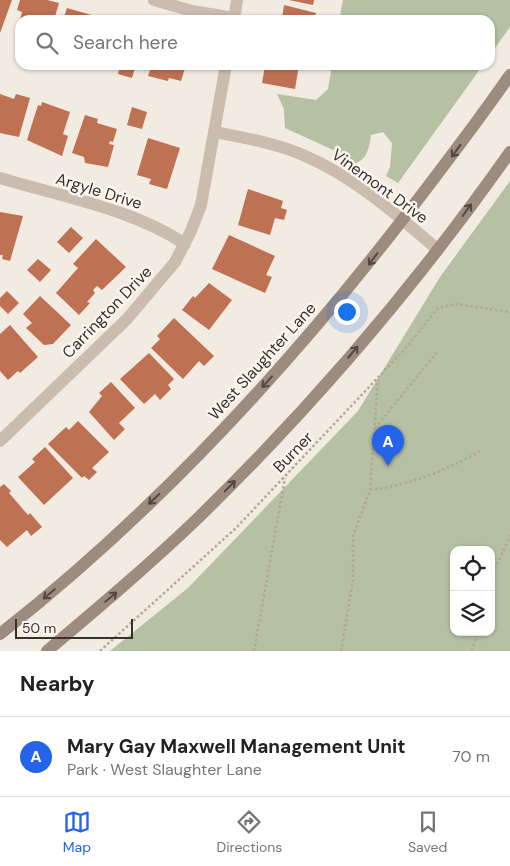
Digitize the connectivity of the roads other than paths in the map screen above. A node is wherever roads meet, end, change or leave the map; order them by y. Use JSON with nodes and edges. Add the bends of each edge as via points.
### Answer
{"nodes":[{"id":1,"x":154,"y":0,"type":"edge"},
{"id":2,"x":237,"y":0,"type":"edge"},
{"id":3,"x":213,"y":15,"type":"edge"},
{"id":4,"x":235,"y":15,"type":"edge"},
{"id":5,"x":225,"y":70,"type":"edge"},
{"id":6,"x":510,"y":74,"type":"edge"},
{"id":7,"x":215,"y":132,"type":"junction"},
{"id":8,"x":510,"y":152,"type":"edge"},
{"id":9,"x":0,"y":178,"type":"edge"},
{"id":10,"x":403,"y":220,"type":"junction"},
{"id":11,"x":185,"y":244,"type":"junction"},
{"id":12,"x":437,"y":249,"type":"junction"},
{"id":13,"x":0,"y":441,"type":"edge"},
{"id":14,"x":0,"y":634,"type":"edge"},
{"id":15,"x":47,"y":651,"type":"edge"}],
"edges":[{"from":1,"to":3,"type":"street"},
{"from":2,"to":4,"type":"street"},
{"from":5,"to":7,"type":"street","name":"Carrington Drive"},
{"from":6,"to":10,"type":"main road","name":"West Slaughter Lane","one_way":true},
{"from":7,"to":10,"type":"street","name":"Vinemont Drive","via":[[270,144],[319,162]]},
{"from":7,"to":11,"type":"street","name":"Carrington Drive","via":[[201,205]]},
{"from":12,"to":8,"type":"main road","one_way":true},
{"from":9,"to":11,"type":"street","name":"Argyle Drive","via":[[136,219]]},
{"from":10,"to":12,"type":"street","name":"Vinemont Drive"},
{"from":10,"to":14,"type":"main road","name":"West Slaughter Lane","one_way":true,"via":[[254,396],[153,500]]},
{"from":11,"to":13,"type":"street","name":"Carrington Drive","via":[[165,276],[128,319]]},
{"from":15,"to":12,"type":"main road","one_way":true,"via":[[125,586],[283,432]]}]}
